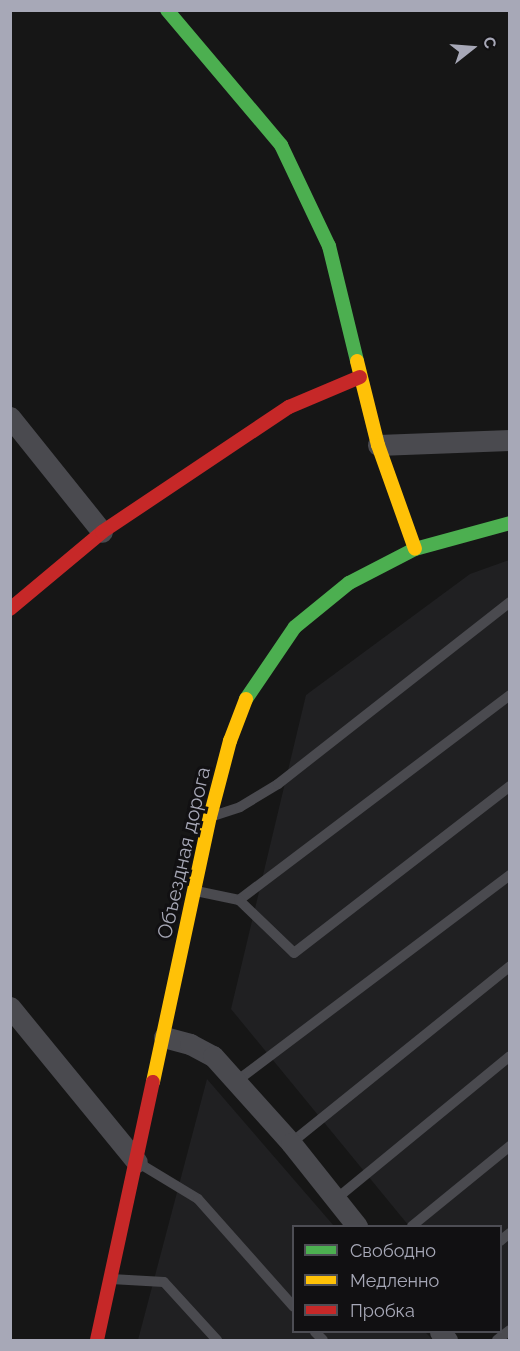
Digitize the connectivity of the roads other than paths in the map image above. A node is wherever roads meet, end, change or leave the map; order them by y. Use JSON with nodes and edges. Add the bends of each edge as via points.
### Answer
{"nodes":[{"id":1,"x":167,"y":10,"type":"edge"},
{"id":2,"x":360,"y":377,"type":"junction"},
{"id":3,"x":10,"y":417,"type":"edge"},
{"id":4,"x":510,"y":440,"type":"edge"},
{"id":5,"x":378,"y":445,"type":"junction"},
{"id":6,"x":510,"y":523,"type":"edge"},
{"id":7,"x":102,"y":532,"type":"junction"},
{"id":8,"x":415,"y":549,"type":"junction"},
{"id":9,"x":510,"y":602,"type":"edge"},
{"id":10,"x":10,"y":609,"type":"edge"},
{"id":11,"x":510,"y":695,"type":"edge"},
{"id":12,"x":510,"y":786,"type":"edge"},
{"id":13,"x":210,"y":817,"type":"junction"},
{"id":14,"x":510,"y":875,"type":"edge"},
{"id":15,"x":194,"y":891,"type":"junction"},
{"id":16,"x":239,"y":900,"type":"junction"},
{"id":17,"x":510,"y":966,"type":"edge"},
{"id":18,"x":10,"y":1007,"type":"edge"},
{"id":19,"x":164,"y":1037,"type":"junction"},
{"id":20,"x":510,"y":1056,"type":"edge"},
{"id":21,"x":238,"y":1080,"type":"junction"},
{"id":22,"x":291,"y":1143,"type":"junction"},
{"id":23,"x":510,"y":1146,"type":"edge"},
{"id":24,"x":136,"y":1162,"type":"junction"},
{"id":25,"x":336,"y":1199,"type":"junction"},
{"id":26,"x":356,"y":1225,"type":"edge"},
{"id":27,"x":414,"y":1225,"type":"edge"},
{"id":28,"x":111,"y":1279,"type":"junction"},
{"id":29,"x":292,"y":1305,"type":"edge"},
{"id":30,"x":510,"y":1330,"type":"edge"},
{"id":31,"x":97,"y":1341,"type":"edge"},
{"id":32,"x":217,"y":1341,"type":"edge"},
{"id":33,"x":497,"y":1341,"type":"edge"}],
"edges":[{"from":1,"to":2,"type":"street","via":[[281,145],[329,246]]},
{"from":2,"to":5,"type":"street"},
{"from":2,"to":7,"type":"street","via":[[289,407]]},
{"from":3,"to":7,"type":"street"},
{"from":4,"to":5,"type":"street"},
{"from":5,"to":8,"type":"street"},
{"from":6,"to":8,"type":"street","name":"Объездная дорога"},
{"from":7,"to":10,"type":"street"},
{"from":8,"to":13,"type":"street","name":"Объездная дорога","via":[[349,582],[319,604],[282,644],[248,695],[230,741]]},
{"from":9,"to":13,"type":"lane","via":[[278,784],[240,807]]},
{"from":11,"to":16,"type":"lane"},
{"from":12,"to":16,"type":"lane","via":[[294,953]]},
{"from":13,"to":15,"type":"street","name":"Объездная дорога"},
{"from":14,"to":21,"type":"lane"},
{"from":15,"to":16,"type":"lane"},
{"from":15,"to":19,"type":"street","name":"Объездная дорога"},
{"from":17,"to":22,"type":"lane"},
{"from":18,"to":24,"type":"street"},
{"from":19,"to":21,"type":"street","via":[[213,1056]]},
{"from":19,"to":24,"type":"street","name":"Объездная дорога"},
{"from":20,"to":25,"type":"lane"},
{"from":21,"to":22,"type":"street"},
{"from":22,"to":25,"type":"street"},
{"from":23,"to":27,"type":"lane"},
{"from":24,"to":28,"type":"street","name":"Объездная дорога"},
{"from":24,"to":29,"type":"lane","via":[[171,1179],[198,1199]]},
{"from":25,"to":26,"type":"street"},
{"from":28,"to":31,"type":"street","name":"Объездная дорога"},
{"from":28,"to":32,"type":"lane","via":[[164,1282]]},
{"from":30,"to":33,"type":"lane"}]}
